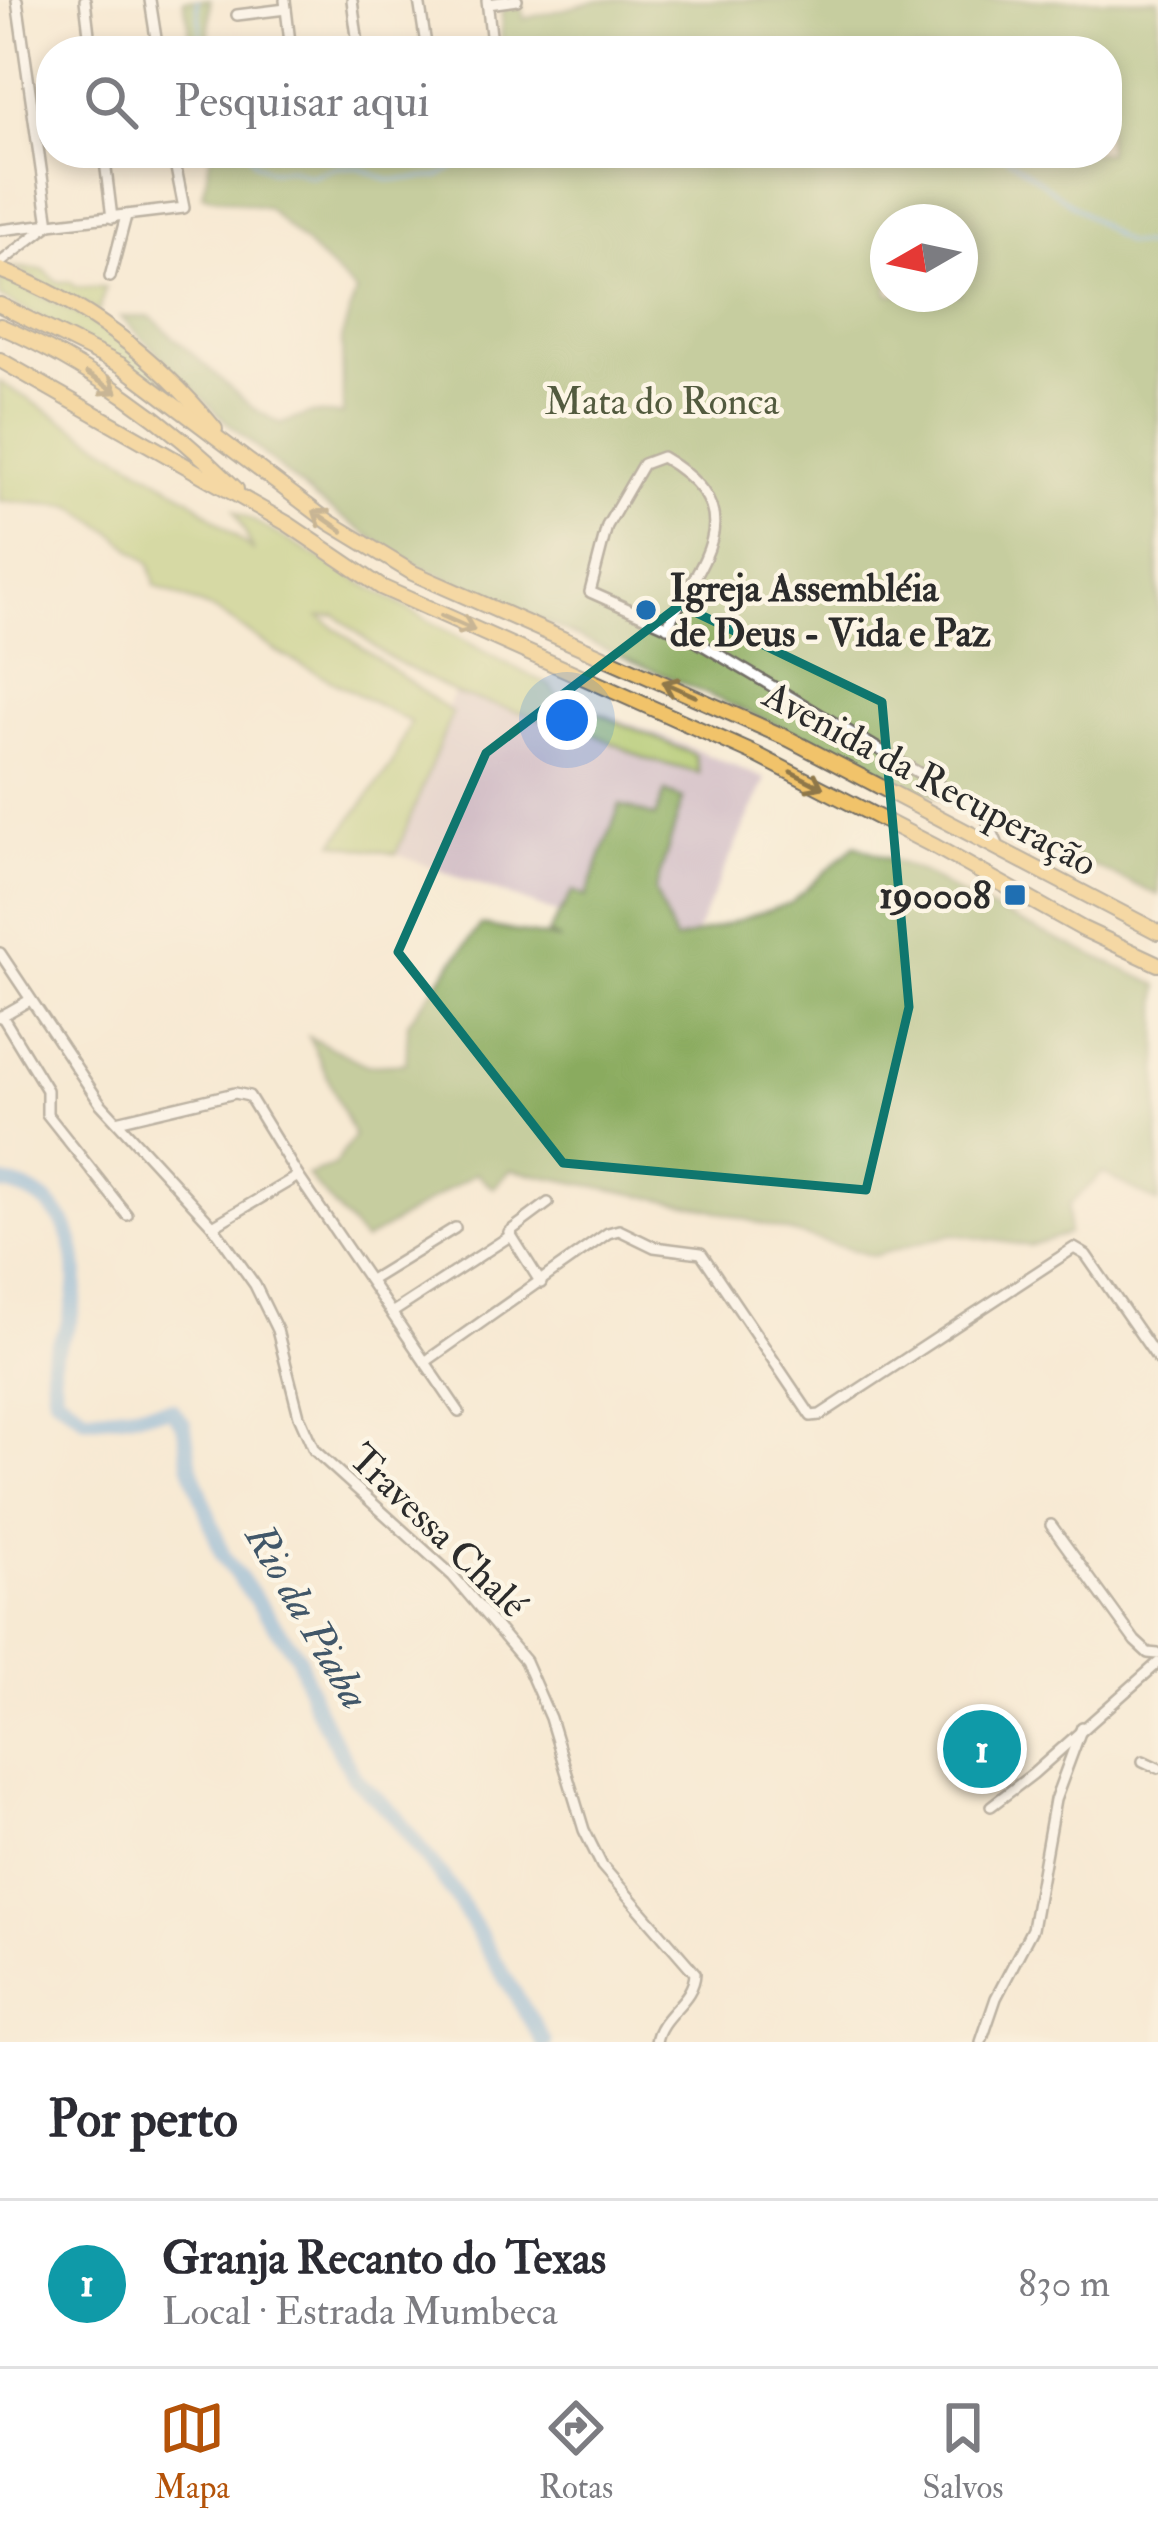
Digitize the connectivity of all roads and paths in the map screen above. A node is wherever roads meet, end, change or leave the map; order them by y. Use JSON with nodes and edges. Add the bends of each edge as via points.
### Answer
{"nodes":[{"id":1,"x":17,"y":0,"type":"edge"},
{"id":2,"x":85,"y":0,"type":"edge"},
{"id":3,"x":150,"y":0,"type":"edge"},
{"id":4,"x":352,"y":0,"type":"edge"},
{"id":5,"x":419,"y":0,"type":"edge"},
{"id":6,"x":517,"y":0,"type":"edge"},
{"id":7,"x":488,"y":2,"type":"edge"},
{"id":8,"x":286,"y":4,"type":"edge"},
{"id":9,"x":237,"y":16,"type":"dead end"},
{"id":10,"x":491,"y":35,"type":"dead end"},
{"id":11,"x":90,"y":36,"type":"edge"},
{"id":12,"x":156,"y":36,"type":"edge"},
{"id":13,"x":289,"y":36,"type":"edge"},
{"id":14,"x":357,"y":36,"type":"edge"},
{"id":15,"x":425,"y":36,"type":"edge"},
{"id":16,"x":36,"y":134,"type":"edge"},
{"id":17,"x":41,"y":168,"type":"edge"},
{"id":18,"x":106,"y":168,"type":"edge"},
{"id":19,"x":176,"y":168,"type":"edge"},
{"id":20,"x":126,"y":216,"type":"junction"},
{"id":21,"x":112,"y":218,"type":"junction"},
{"id":22,"x":49,"y":225,"type":"junction"},
{"id":23,"x":0,"y":230,"type":"edge"},
{"id":24,"x":0,"y":267,"type":"edge"},
{"id":25,"x":110,"y":277,"type":"dead end"},
{"id":26,"x":0,"y":304,"type":"edge"},
{"id":27,"x":0,"y":326,"type":"edge"},
{"id":28,"x":0,"y":359,"type":"edge"},
{"id":29,"x":229,"y":447,"type":"junction"},
{"id":30,"x":249,"y":501,"type":"junction"},
{"id":31,"x":667,"y":627,"type":"junction"},
{"id":32,"x":1002,"y":852,"type":"junction"},
{"id":33,"x":1158,"y":932,"type":"edge"},
{"id":34,"x":0,"y":953,"type":"edge"},
{"id":35,"x":1158,"y":964,"type":"edge"},
{"id":36,"x":30,"y":1000,"type":"junction"},
{"id":37,"x":1,"y":1016,"type":"edge"},
{"id":38,"x":117,"y":1121,"type":"junction"},
{"id":39,"x":298,"y":1176,"type":"junction"},
{"id":40,"x":548,"y":1203,"type":"dead end"},
{"id":41,"x":128,"y":1215,"type":"dead end"},
{"id":42,"x":213,"y":1226,"type":"junction"},
{"id":43,"x":455,"y":1228,"type":"dead end"},
{"id":44,"x":509,"y":1234,"type":"junction"},
{"id":45,"x":372,"y":1279,"type":"junction"},
{"id":46,"x":542,"y":1283,"type":"junction"},
{"id":47,"x":393,"y":1312,"type":"junction"},
{"id":48,"x":1158,"y":1359,"type":"edge"},
{"id":49,"x":424,"y":1362,"type":"junction"},
{"id":50,"x":459,"y":1412,"type":"dead end"},
{"id":51,"x":1051,"y":1525,"type":"dead end"},
{"id":52,"x":1158,"y":1658,"type":"edge"},
{"id":53,"x":1082,"y":1727,"type":"junction"},
{"id":54,"x":1142,"y":1761,"type":"dead end"},
{"id":55,"x":1158,"y":1768,"type":"edge"},
{"id":56,"x":991,"y":1806,"type":"dead end"},
{"id":57,"x":656,"y":2042,"type":"edge"},
{"id":58,"x":982,"y":2042,"type":"edge"}],
"edges":[{"from":1,"to":16,"type":"street"},
{"from":2,"to":11,"type":"street"},
{"from":3,"to":12,"type":"street"},
{"from":4,"to":14,"type":"street"},
{"from":5,"to":15,"type":"street"},
{"from":6,"to":7,"type":"street"},
{"from":7,"to":10,"type":"street"},
{"from":8,"to":9,"type":"street"},
{"from":8,"to":13,"type":"street"},
{"from":17,"to":22,"type":"street"},
{"from":18,"to":21,"type":"street"},
{"from":19,"to":20,"type":"street","via":[[184,208]]},
{"from":20,"to":21,"type":"street"},
{"from":20,"to":25,"type":"street"},
{"from":21,"to":22,"type":"street"},
{"from":22,"to":23,"type":"street"},
{"from":22,"to":24,"type":"street"},
{"from":24,"to":29,"type":"highway","via":[[141,351]]},
{"from":26,"to":29,"type":"highway","via":[[121,365]]},
{"from":27,"to":30,"type":"highway","one_way":true,"via":[[142,408]]},
{"from":28,"to":30,"type":"highway"},
{"from":32,"to":29,"type":"highway","name":"Avenida da Recuperação","one_way":true,"via":[[789,740],[413,573]]},
{"from":30,"to":35,"type":"highway","one_way":true,"via":[[381,587],[758,755]]},
{"from":31,"to":31,"type":"street","via":[[590,592],[607,526],[643,464],[662,457],[710,502],[717,523]]},
{"from":31,"to":32,"type":"street","via":[[983,811]]},
{"from":32,"to":33,"type":"highway","name":"Avenida da Recuperação"},
{"from":34,"to":36,"type":"street","name":"Travessa Chalé"},
{"from":36,"to":37,"type":"street"},
{"from":36,"to":38,"type":"street","name":"Travessa Chalé"},
{"from":37,"to":41,"type":"street","via":[[46,1090],[47,1114]]},
{"from":38,"to":39,"type":"street","via":[[245,1094]]},
{"from":38,"to":42,"type":"street","name":"Travessa Chalé"},
{"from":39,"to":42,"type":"street"},
{"from":39,"to":45,"type":"street"},
{"from":40,"to":44,"type":"street"},
{"from":42,"to":57,"type":"street","name":"Travessa Chalé","via":[[268,1306],[314,1450],[453,1576],[525,1661],[602,1866],[695,1973]]},
{"from":43,"to":45,"type":"street"},
{"from":44,"to":46,"type":"street"},
{"from":44,"to":47,"type":"street"},
{"from":45,"to":47,"type":"street"},
{"from":46,"to":48,"type":"street","via":[[619,1230],[700,1253],[802,1406],[820,1415],[1074,1248]]},
{"from":46,"to":49,"type":"street"},
{"from":47,"to":49,"type":"street"},
{"from":49,"to":50,"type":"street"},
{"from":51,"to":52,"type":"street","via":[[1135,1641]]},
{"from":52,"to":53,"type":"street"},
{"from":53,"to":56,"type":"street"},
{"from":53,"to":58,"type":"street","via":[[1055,1800],[1032,1930]]},
{"from":54,"to":55,"type":"street"}]}
